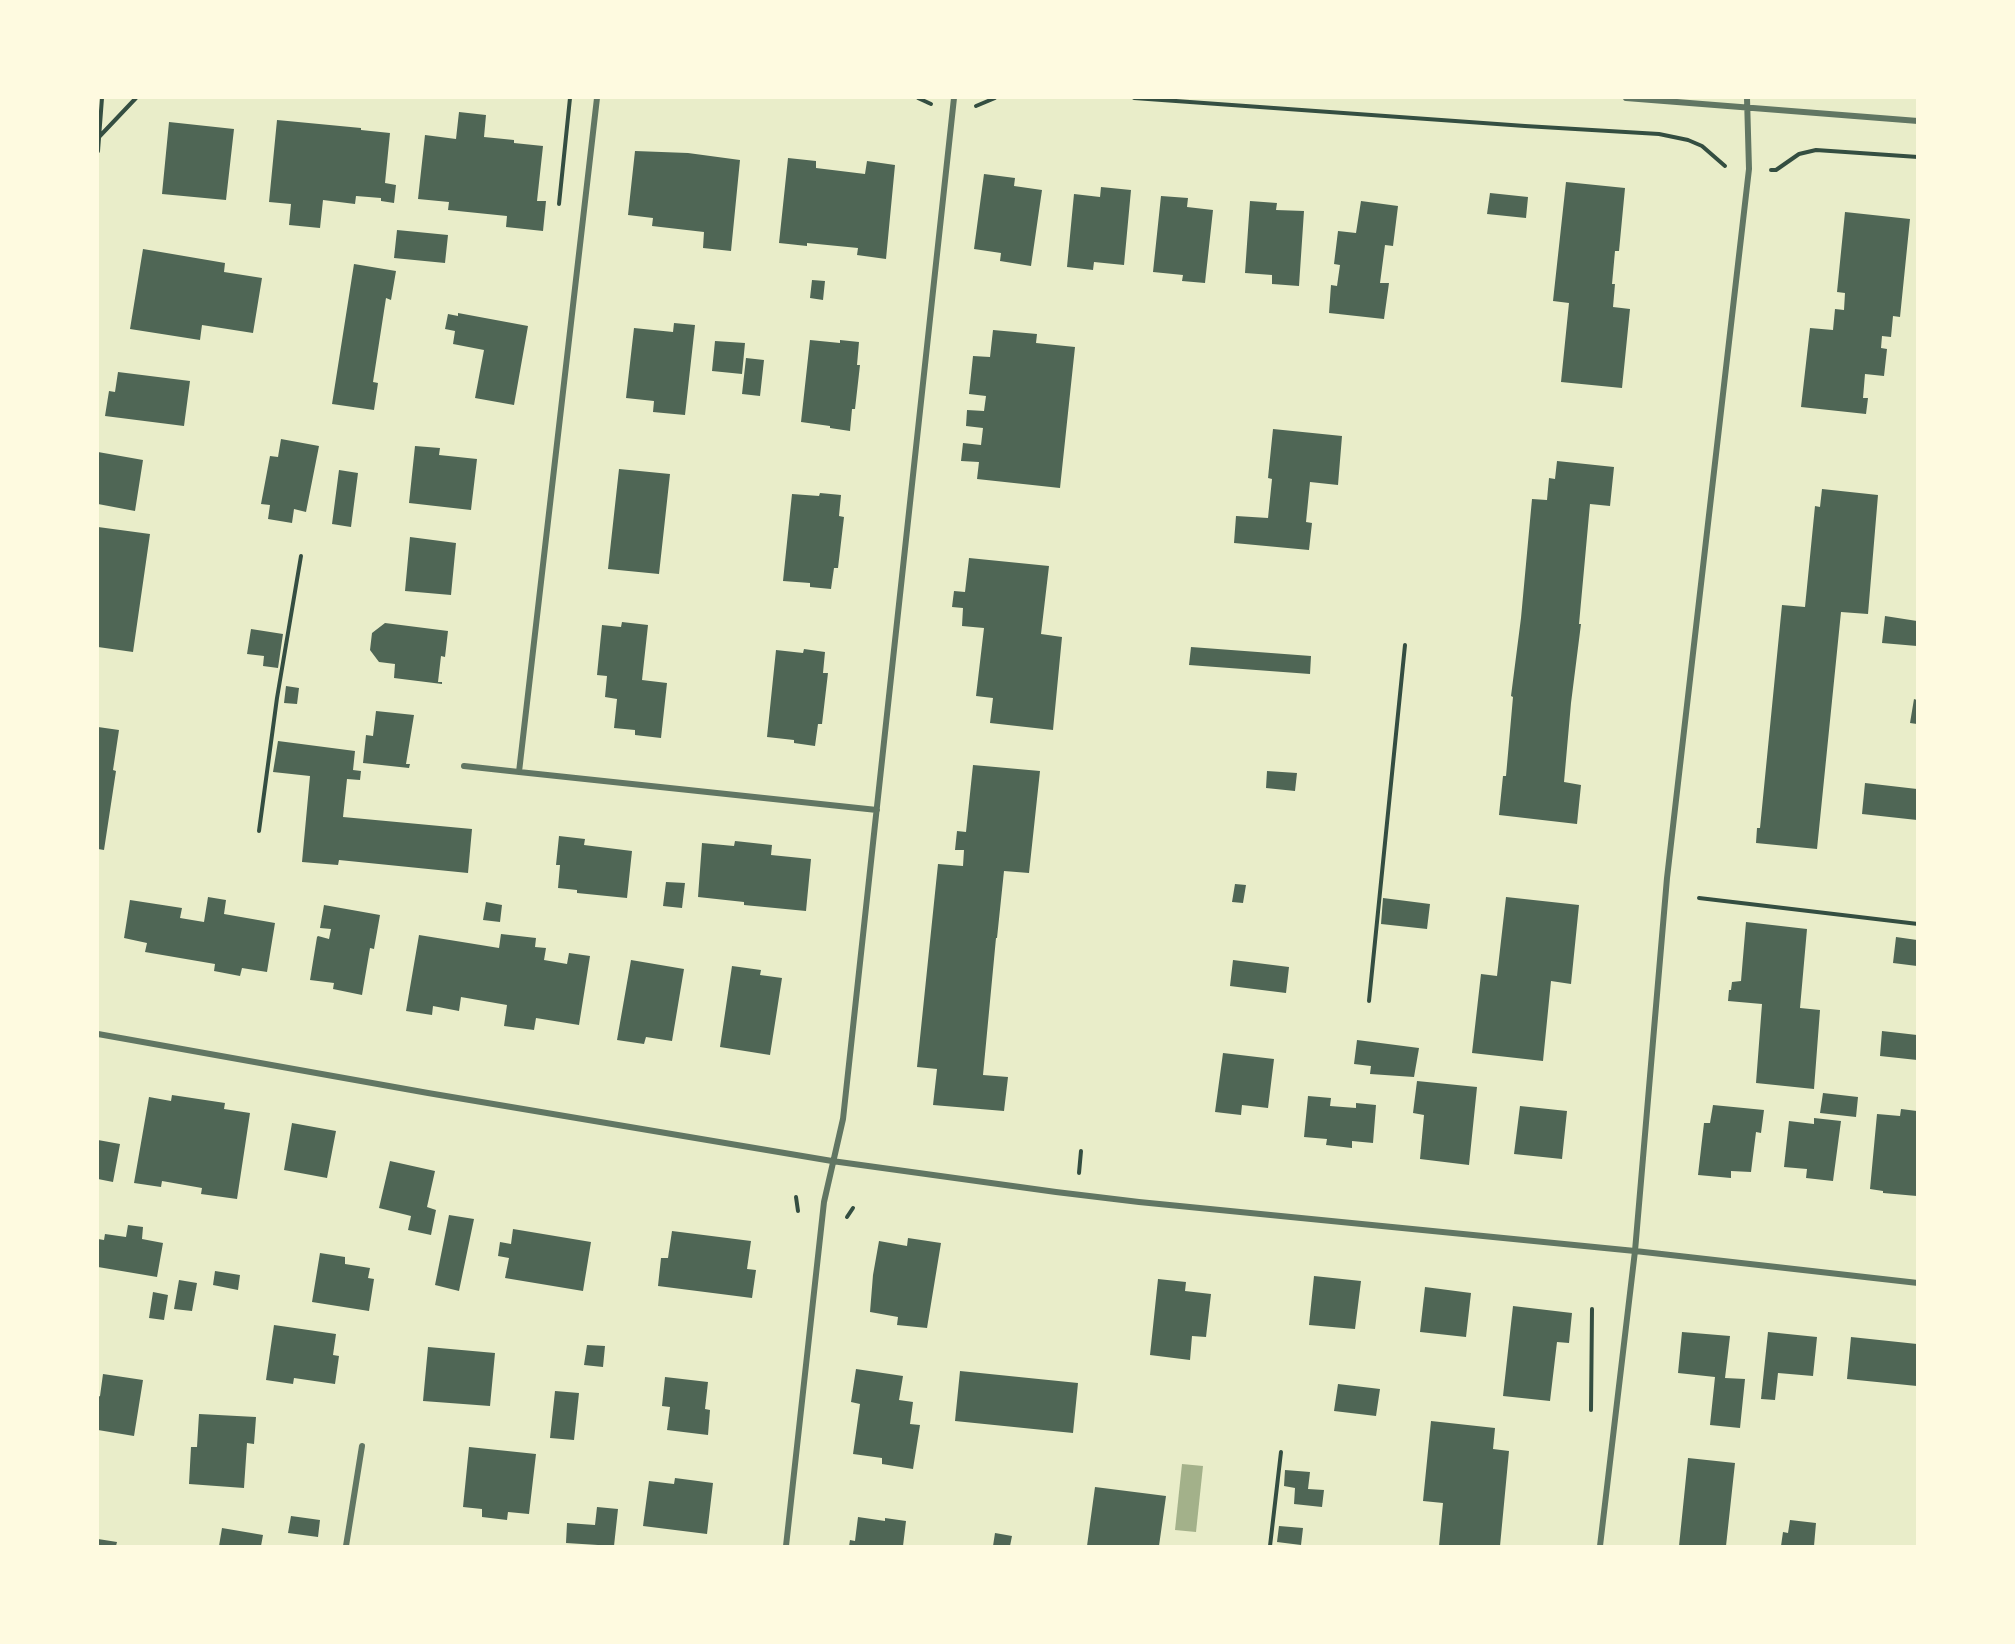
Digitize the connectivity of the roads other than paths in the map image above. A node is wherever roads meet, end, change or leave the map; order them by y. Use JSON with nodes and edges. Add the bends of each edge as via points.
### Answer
{"nodes":[{"id":1,"x":597,"y":98,"type":"edge"},
{"id":2,"x":954,"y":98,"type":"edge"},
{"id":3,"x":1626,"y":98,"type":"edge"},
{"id":4,"x":1747,"y":98,"type":"edge"},
{"id":5,"x":1748,"y":107,"type":"junction"},
{"id":6,"x":1917,"y":122,"type":"edge"},
{"id":7,"x":464,"y":766,"type":"dead end"},
{"id":8,"x":519,"y":772,"type":"junction"},
{"id":9,"x":877,"y":810,"type":"junction"},
{"id":10,"x":98,"y":1034,"type":"edge"},
{"id":11,"x":832,"y":1161,"type":"junction"},
{"id":12,"x":1635,"y":1251,"type":"junction"},
{"id":13,"x":1917,"y":1283,"type":"edge"},
{"id":14,"x":362,"y":1446,"type":"dead end"},
{"id":15,"x":346,"y":1546,"type":"edge"},
{"id":16,"x":786,"y":1546,"type":"edge"},
{"id":17,"x":1600,"y":1546,"type":"edge"}],
"edges":[{"from":1,"to":8,"type":"street"},
{"from":2,"to":9,"type":"street"},
{"from":3,"to":5,"type":"street"},
{"from":4,"to":5,"type":"street"},
{"from":5,"to":6,"type":"street"},
{"from":5,"to":12,"type":"street","via":[[1749,169],[1667,878]]},
{"from":7,"to":8,"type":"street"},
{"from":8,"to":9,"type":"street"},
{"from":9,"to":11,"type":"street","via":[[843,1119]]},
{"from":10,"to":11,"type":"street"},
{"from":11,"to":12,"type":"street","via":[[1139,1202]]},
{"from":11,"to":16,"type":"street","via":[[824,1202]]},
{"from":12,"to":13,"type":"street"},
{"from":12,"to":17,"type":"street"},
{"from":14,"to":15,"type":"street"}]}
